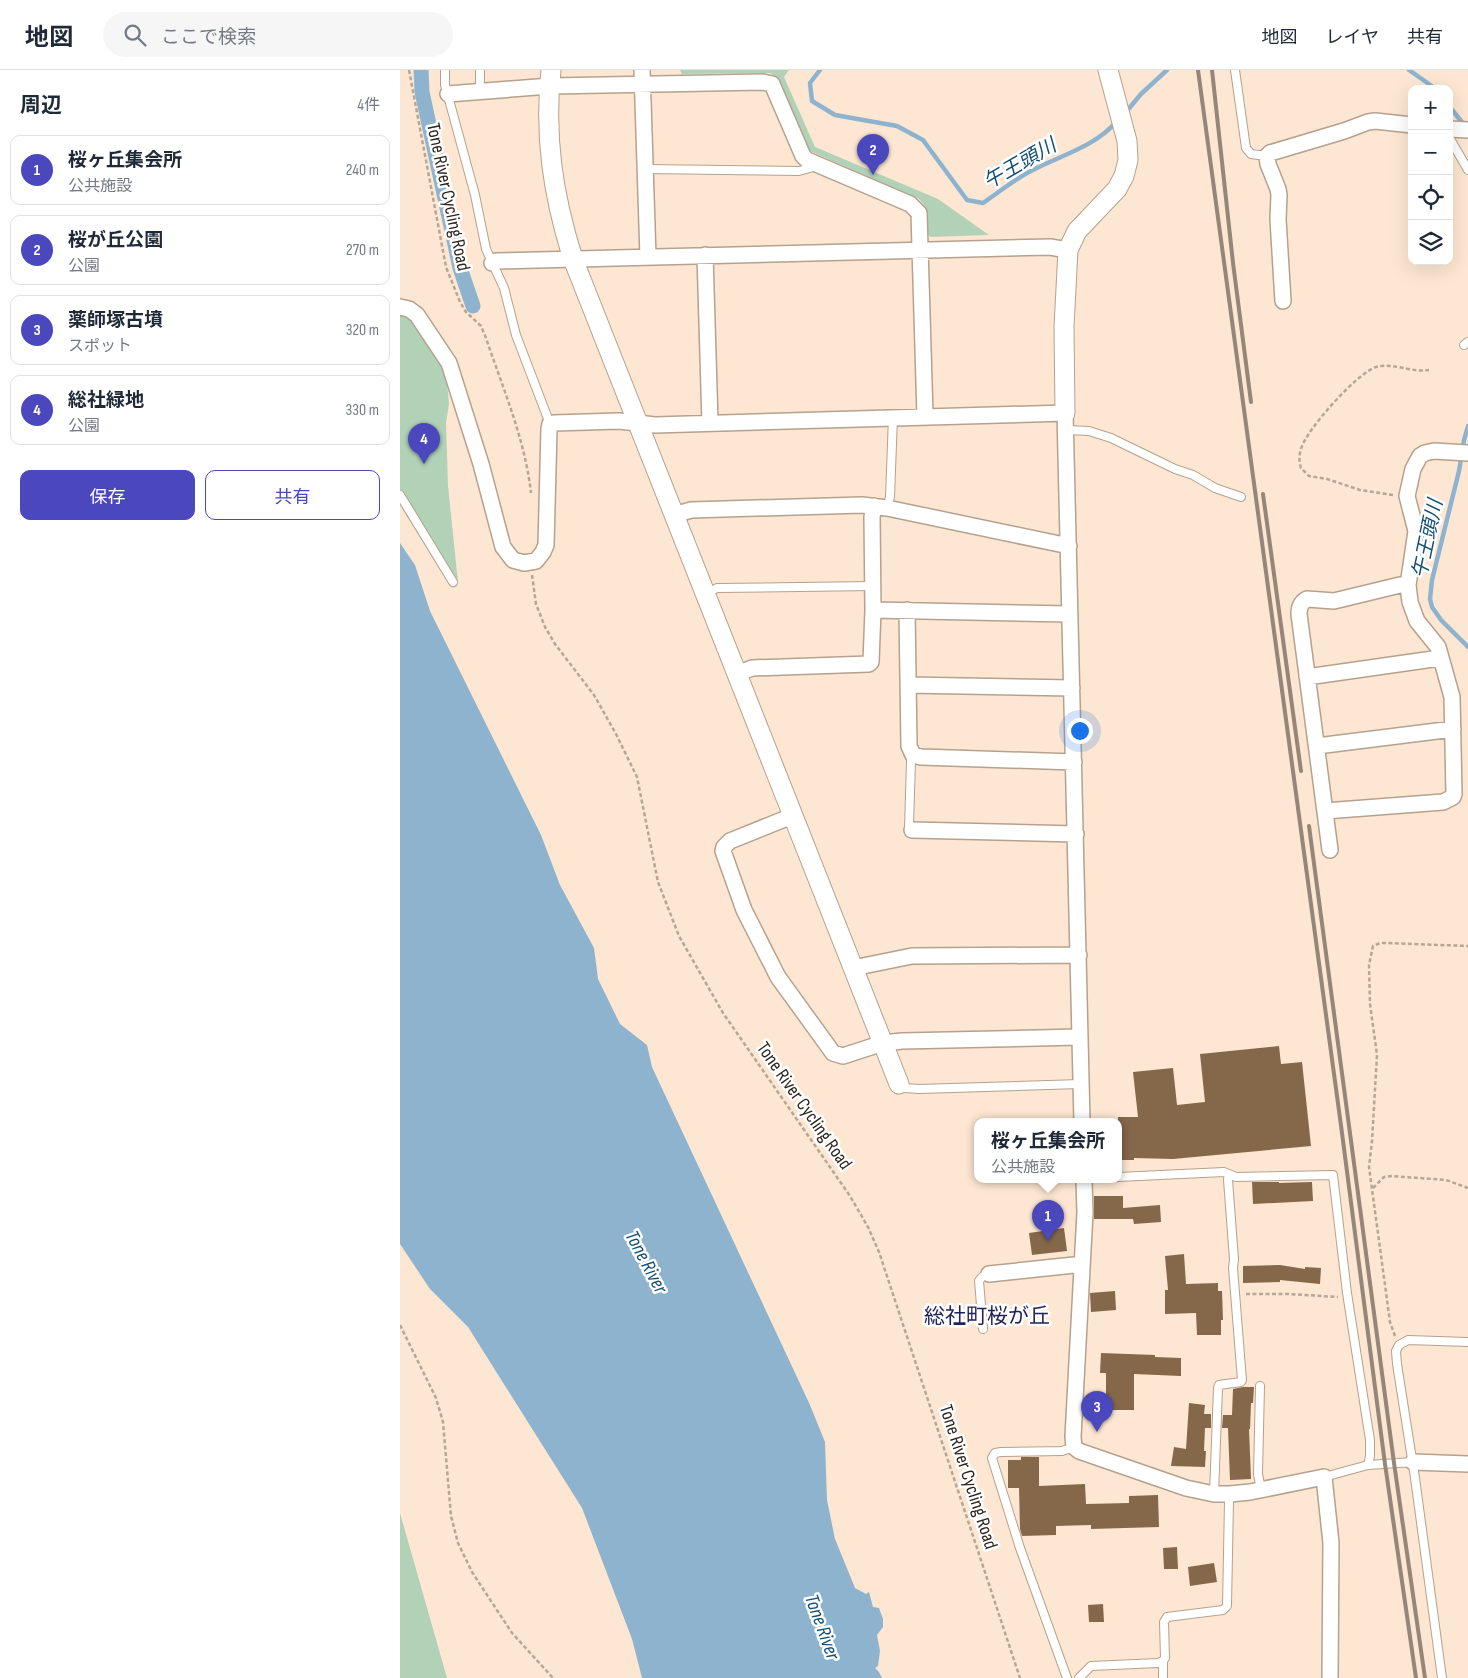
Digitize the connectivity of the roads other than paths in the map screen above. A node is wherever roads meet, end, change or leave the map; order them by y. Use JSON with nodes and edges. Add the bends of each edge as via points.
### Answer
{"nodes":[{"id":1,"x":445,"y":70,"type":"edge"},
{"id":2,"x":480,"y":70,"type":"edge"},
{"id":3,"x":1108,"y":70,"type":"edge"},
{"id":4,"x":1235,"y":70,"type":"edge"},
{"id":5,"x":642,"y":77,"type":"edge"},
{"id":6,"x":551,"y":78,"type":"edge"},
{"id":7,"x":480,"y":92,"type":"junction"},
{"id":8,"x":448,"y":94,"type":"junction"},
{"id":9,"x":1408,"y":125,"type":"edge"},
{"id":10,"x":1453,"y":129,"type":"edge"},
{"id":11,"x":1468,"y":130,"type":"edge"},
{"id":12,"x":1453,"y":144,"type":"edge"},
{"id":13,"x":1267,"y":156,"type":"junction"},
{"id":14,"x":814,"y":164,"type":"junction"},
{"id":15,"x":644,"y":169,"type":"junction"},
{"id":16,"x":1468,"y":170,"type":"edge"},
{"id":17,"x":920,"y":249,"type":"junction"},
{"id":18,"x":1068,"y":250,"type":"junction"},
{"id":19,"x":706,"y":255,"type":"junction"},
{"id":20,"x":648,"y":257,"type":"junction"},
{"id":21,"x":573,"y":259,"type":"junction"},
{"id":22,"x":492,"y":263,"type":"junction"},
{"id":23,"x":1282,"y":301,"type":"dead end"},
{"id":24,"x":400,"y":307,"type":"edge"},
{"id":25,"x":925,"y":416,"type":"junction"},
{"id":26,"x":893,"y":417,"type":"junction"},
{"id":27,"x":1066,"y":422,"type":"junction"},
{"id":28,"x":710,"y":423,"type":"junction"},
{"id":29,"x":550,"y":424,"type":"junction"},
{"id":30,"x":636,"y":424,"type":"junction"},
{"id":31,"x":1468,"y":454,"type":"edge"},
{"id":32,"x":400,"y":495,"type":"edge"},
{"id":33,"x":1241,"y":497,"type":"dead end"},
{"id":34,"x":880,"y":507,"type":"junction"},
{"id":35,"x":674,"y":515,"type":"junction"},
{"id":36,"x":1069,"y":546,"type":"junction"},
{"id":37,"x":453,"y":582,"type":"dead end"},
{"id":38,"x":1408,"y":585,"type":"junction"},
{"id":39,"x":873,"y":586,"type":"junction"},
{"id":40,"x":705,"y":594,"type":"junction"},
{"id":41,"x":873,"y":610,"type":"junction"},
{"id":42,"x":907,"y":610,"type":"junction"},
{"id":43,"x":1070,"y":614,"type":"junction"},
{"id":44,"x":1440,"y":658,"type":"junction"},
{"id":45,"x":736,"y":674,"type":"junction"},
{"id":46,"x":1307,"y":677,"type":"junction"},
{"id":47,"x":908,"y":685,"type":"junction"},
{"id":48,"x":1072,"y":688,"type":"junction"},
{"id":49,"x":1453,"y":729,"type":"junction"},
{"id":50,"x":1317,"y":746,"type":"junction"},
{"id":51,"x":913,"y":755,"type":"junction"},
{"id":52,"x":1074,"y":762,"type":"junction"},
{"id":53,"x":1325,"y":811,"type":"junction"},
{"id":54,"x":792,"y":816,"type":"junction"},
{"id":55,"x":912,"y":830,"type":"joint"},
{"id":56,"x":1076,"y":834,"type":"junction"},
{"id":57,"x":1330,"y":850,"type":"dead end"},
{"id":58,"x":1079,"y":955,"type":"junction"},
{"id":59,"x":853,"y":968,"type":"junction"},
{"id":60,"x":1080,"y":1037,"type":"junction"},
{"id":61,"x":883,"y":1043,"type":"junction"},
{"id":62,"x":899,"y":1084,"type":"joint"},
{"id":63,"x":1080,"y":1084,"type":"junction"},
{"id":64,"x":1082,"y":1118,"type":"edge"},
{"id":65,"x":1229,"y":1174,"type":"junction"},
{"id":66,"x":1122,"y":1176,"type":"edge"},
{"id":67,"x":1084,"y":1183,"type":"edge"},
{"id":68,"x":1082,"y":1265,"type":"junction"},
{"id":69,"x":988,"y":1274,"type":"joint"},
{"id":70,"x":984,"y":1329,"type":"dead end"},
{"id":71,"x":1468,"y":1342,"type":"edge"},
{"id":72,"x":1260,"y":1386,"type":"dead end"},
{"id":73,"x":1074,"y":1447,"type":"junction"},
{"id":74,"x":1413,"y":1462,"type":"junction"},
{"id":75,"x":1468,"y":1464,"type":"edge"},
{"id":76,"x":1368,"y":1465,"type":"junction"},
{"id":77,"x":1324,"y":1476,"type":"junction"},
{"id":78,"x":1261,"y":1490,"type":"junction"},
{"id":79,"x":1214,"y":1494,"type":"junction"},
{"id":80,"x":1230,"y":1494,"type":"junction"},
{"id":81,"x":1163,"y":1661,"type":"junction"},
{"id":82,"x":1067,"y":1678,"type":"edge"},
{"id":83,"x":1079,"y":1678,"type":"edge"},
{"id":84,"x":1163,"y":1678,"type":"edge"},
{"id":85,"x":1330,"y":1678,"type":"edge"},
{"id":86,"x":1442,"y":1678,"type":"edge"}],
"edges":[{"from":1,"to":8,"type":"lane"},
{"from":2,"to":7,"type":"lane"},
{"from":3,"to":18,"type":"street","via":[[1125,132],[1128,160],[1121,182],[1078,231]]},
{"from":4,"to":13,"type":"lane","via":[[1246,148],[1251,154]]},
{"from":5,"to":6,"type":"street"},
{"from":5,"to":14,"type":"street","via":[[772,84],[803,156]]},
{"from":5,"to":15,"type":"street"},
{"from":6,"to":7,"type":"street"},
{"from":6,"to":21,"type":"street","via":[[550,157],[555,194]]},
{"from":7,"to":8,"type":"street"},
{"from":8,"to":22,"type":"lane"},
{"from":9,"to":13,"type":"street","via":[[1368,122]]},
{"from":10,"to":11,"type":"street"},
{"from":12,"to":16,"type":"lane"},
{"from":13,"to":23,"type":"street","via":[[1279,195]]},
{"from":14,"to":15,"type":"lane","via":[[799,171]]},
{"from":14,"to":17,"type":"street","via":[[913,206],[919,213]]},
{"from":15,"to":20,"type":"street"},
{"from":17,"to":18,"type":"street","via":[[1050,247]]},
{"from":17,"to":19,"type":"street"},
{"from":17,"to":25,"type":"street"},
{"from":18,"to":27,"type":"street","via":[[1064,327]]},
{"from":19,"to":20,"type":"street"},
{"from":19,"to":28,"type":"street"},
{"from":20,"to":21,"type":"street"},
{"from":21,"to":22,"type":"street","via":[[496,260]]},
{"from":21,"to":30,"type":"street"},
{"from":22,"to":29,"type":"lane","via":[[504,288],[516,335]]},
{"from":24,"to":29,"type":"street","via":[[410,308],[417,315],[449,363],[481,464],[502,547],[518,562],[536,561],[546,545]]},
{"from":25,"to":26,"type":"street"},
{"from":25,"to":27,"type":"street"},
{"from":26,"to":28,"type":"street"},
{"from":26,"to":34,"type":"lane","via":[[890,497]]},
{"from":27,"to":33,"type":"lane","via":[[1112,438],[1215,488]]},
{"from":27,"to":36,"type":"street"},
{"from":28,"to":30,"type":"street"},
{"from":29,"to":30,"type":"street","via":[[619,420]]},
{"from":30,"to":35,"type":"street"},
{"from":31,"to":38,"type":"street","via":[[1428,452],[1420,456],[1413,470],[1408,496],[1416,531]]},
{"from":32,"to":37,"type":"lane"},
{"from":34,"to":35,"type":"street","via":[[691,510]]},
{"from":34,"to":36,"type":"street"},
{"from":34,"to":39,"type":"street","via":[[872,517]]},
{"from":35,"to":40,"type":"street"},
{"from":36,"to":43,"type":"street"},
{"from":38,"to":44,"type":"street","via":[[1410,602],[1426,633],[1438,647]]},
{"from":38,"to":46,"type":"street","via":[[1334,601],[1304,601],[1299,610]]},
{"from":39,"to":40,"type":"lane","via":[[717,588]]},
{"from":39,"to":41,"type":"street"},
{"from":40,"to":45,"type":"street"},
{"from":41,"to":42,"type":"street"},
{"from":41,"to":45,"type":"street","via":[[869,664],[752,668]]},
{"from":42,"to":43,"type":"street"},
{"from":42,"to":47,"type":"street"},
{"from":43,"to":48,"type":"street"},
{"from":44,"to":46,"type":"street"},
{"from":44,"to":49,"type":"street","via":[[1452,697]]},
{"from":45,"to":54,"type":"street"},
{"from":46,"to":50,"type":"street"},
{"from":47,"to":48,"type":"street"},
{"from":47,"to":51,"type":"street","via":[[909,746]]},
{"from":48,"to":52,"type":"street"},
{"from":49,"to":50,"type":"street"},
{"from":49,"to":53,"type":"street","via":[[1454,794],[1451,799]]},
{"from":50,"to":53,"type":"street"},
{"from":51,"to":52,"type":"street"},
{"from":51,"to":55,"type":"lane","via":[[910,762],[909,827]]},
{"from":52,"to":56,"type":"street"},
{"from":53,"to":57,"type":"street"},
{"from":54,"to":59,"type":"street"},
{"from":54,"to":61,"type":"street","via":[[730,841],[724,847],[724,856],[744,910],[778,977],[828,1049],[843,1056]]},
{"from":55,"to":56,"type":"street"},
{"from":56,"to":58,"type":"street"},
{"from":58,"to":59,"type":"street","via":[[912,956]]},
{"from":58,"to":60,"type":"street"},
{"from":59,"to":61,"type":"street"},
{"from":60,"to":61,"type":"street"},
{"from":60,"to":63,"type":"street"},
{"from":61,"to":62,"type":"street"},
{"from":62,"to":63,"type":"lane","via":[[904,1088],[919,1089]]},
{"from":63,"to":64,"type":"street"},
{"from":65,"to":66,"type":"lane"},
{"from":65,"to":76,"type":"lane","via":[[1236,1177],[1333,1175],[1370,1440]]},
{"from":65,"to":79,"type":"lane","via":[[1242,1380],[1219,1385],[1218,1388]]},
{"from":67,"to":68,"type":"street"},
{"from":68,"to":69,"type":"street"},
{"from":68,"to":73,"type":"street"},
{"from":69,"to":70,"type":"lane","via":[[978,1281]]},
{"from":71,"to":74,"type":"lane","via":[[1415,1340],[1403,1342],[1396,1350]]},
{"from":72,"to":78,"type":"lane","via":[[1258,1474]]},
{"from":73,"to":79,"type":"street","via":[[1186,1488]]},
{"from":73,"to":82,"type":"lane","via":[[1001,1452],[992,1458],[1020,1548]]},
{"from":74,"to":75,"type":"street"},
{"from":74,"to":76,"type":"lane"},
{"from":74,"to":86,"type":"lane"},
{"from":76,"to":77,"type":"lane"},
{"from":77,"to":78,"type":"street"},
{"from":77,"to":85,"type":"street","via":[[1331,1543]]},
{"from":78,"to":80,"type":"street"},
{"from":79,"to":80,"type":"street"},
{"from":80,"to":81,"type":"lane","via":[[1227,1606],[1224,1610],[1167,1617],[1164,1622]]},
{"from":81,"to":83,"type":"lane","via":[[1091,1666]]},
{"from":81,"to":84,"type":"lane"}]}
